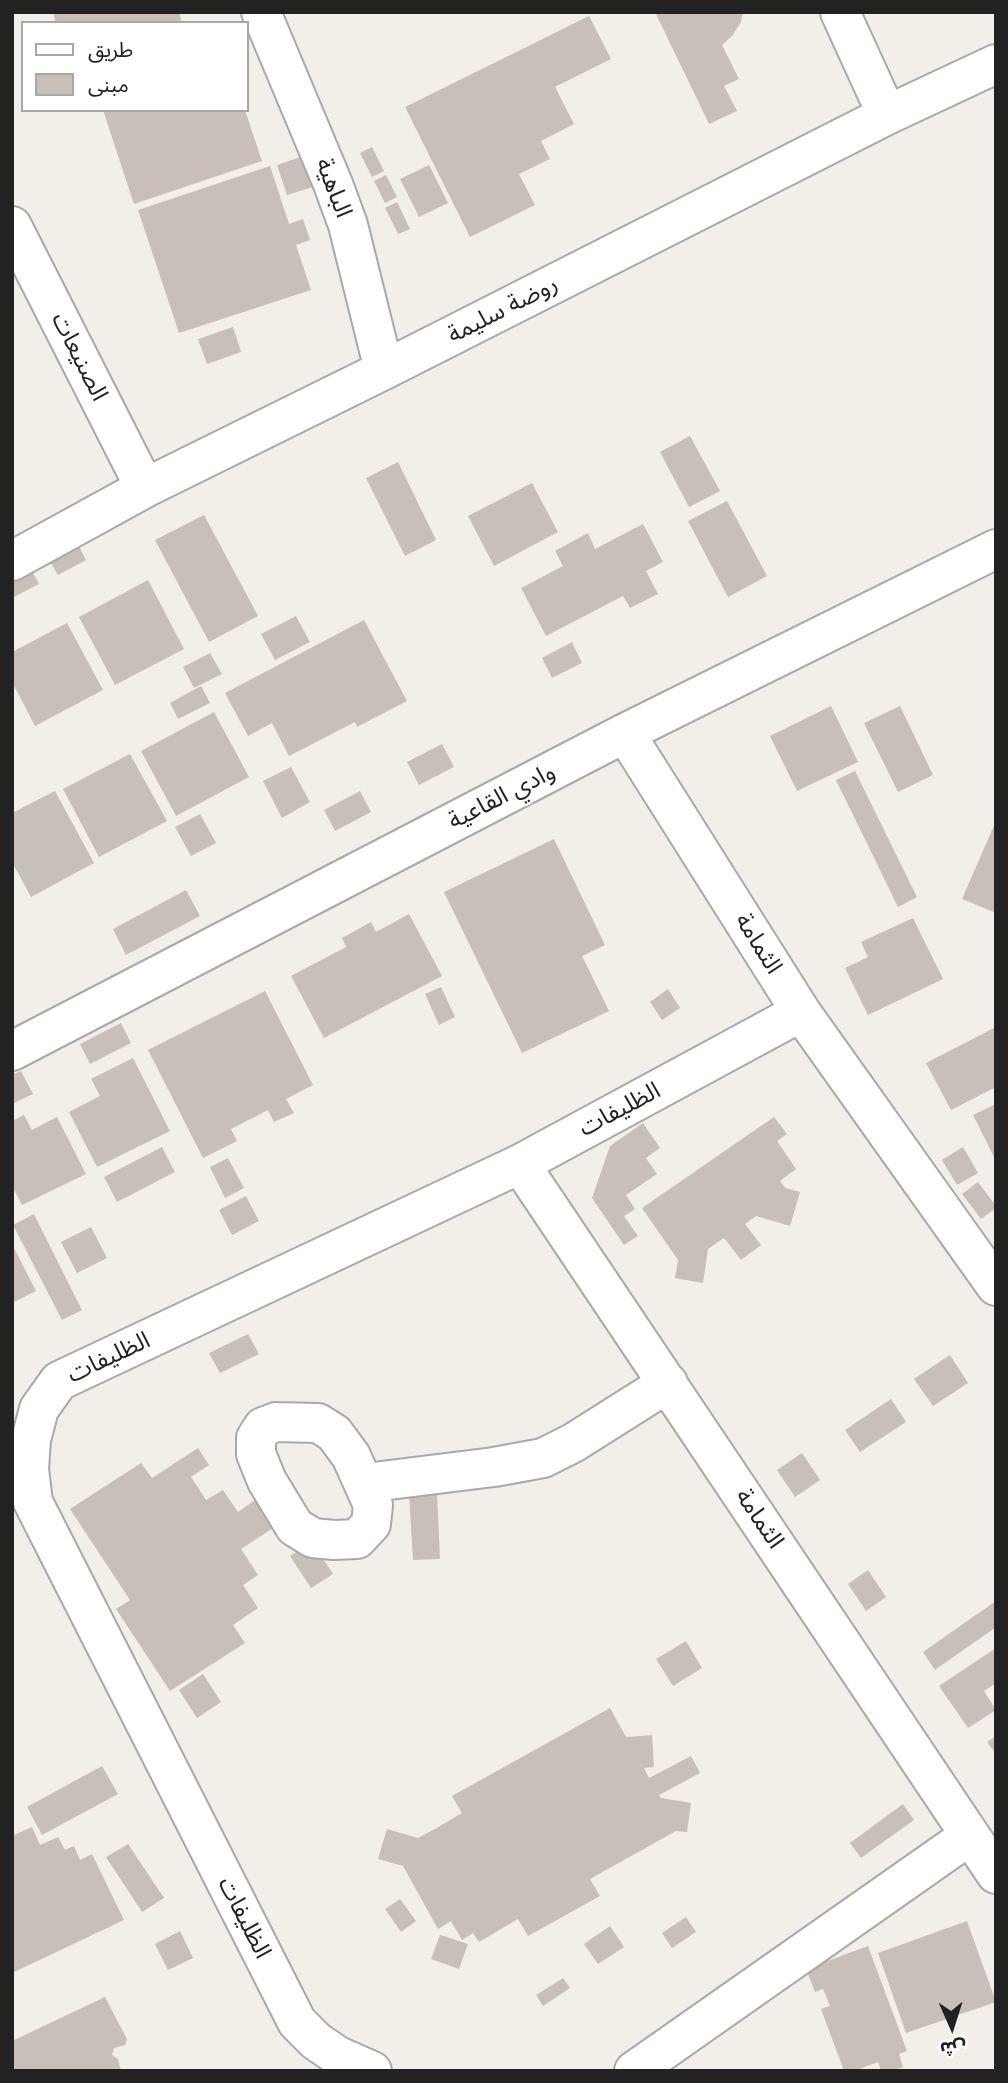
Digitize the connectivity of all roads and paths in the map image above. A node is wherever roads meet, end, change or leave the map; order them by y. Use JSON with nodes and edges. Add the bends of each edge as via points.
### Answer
{"nodes":[{"id":1,"x":261,"y":12,"type":"edge"},
{"id":2,"x":840,"y":12,"type":"edge"},
{"id":3,"x":996,"y":64,"type":"edge"},
{"id":4,"x":887,"y":115,"type":"junction"},
{"id":5,"x":12,"y":226,"type":"edge"},
{"id":6,"x":384,"y":370,"type":"junction"},
{"id":7,"x":145,"y":488,"type":"junction"},
{"id":8,"x":996,"y":549,"type":"edge"},
{"id":9,"x":12,"y":561,"type":"edge"},
{"id":10,"x":625,"y":733,"type":"junction"},
{"id":11,"x":801,"y":1012,"type":"junction"},
{"id":12,"x":12,"y":1051,"type":"edge"},
{"id":13,"x":520,"y":1164,"type":"junction"},
{"id":14,"x":996,"y":1286,"type":"edge"},
{"id":15,"x":668,"y":1383,"type":"junction"},
{"id":16,"x":365,"y":1483,"type":"dead end"},
{"id":17,"x":969,"y":1836,"type":"junction"},
{"id":18,"x":996,"y":1874,"type":"edge"},
{"id":19,"x":372,"y":2071,"type":"edge"},
{"id":20,"x":634,"y":2071,"type":"edge"}],
"edges":[{"from":1,"to":6,"type":"street","name":"الباهية","via":[[348,225]]},
{"from":2,"to":4,"type":"street"},
{"from":3,"to":4,"type":"street","name":"روضة سليمة"},
{"from":4,"to":6,"type":"street","name":"روضة سليمة"},
{"from":5,"to":7,"type":"street","name":"الصنيعات"},
{"from":6,"to":7,"type":"street","name":"روضة سليمة"},
{"from":7,"to":9,"type":"street","name":"روضة سليمة"},
{"from":8,"to":10,"type":"street","name":"وادي القاعية"},
{"from":10,"to":11,"type":"street","name":"الثمامة"},
{"from":10,"to":12,"type":"street","name":"وادي القاعية"},
{"from":11,"to":13,"type":"street","name":"الظليفات"},
{"from":11,"to":14,"type":"street","name":"الثمامة"},
{"from":13,"to":15,"type":"street","name":"الثمامة"},
{"from":13,"to":19,"type":"street","name":"الظليفات","via":[[59,1381],[39,1409],[31,1440],[33,1502],[297,2022],[338,2056]]},
{"from":15,"to":16,"type":"street","via":[[543,1458]]},
{"from":15,"to":17,"type":"street","name":"الثمامة"},
{"from":17,"to":18,"type":"street","name":"الثمامة"},
{"from":17,"to":20,"type":"street"}]}
